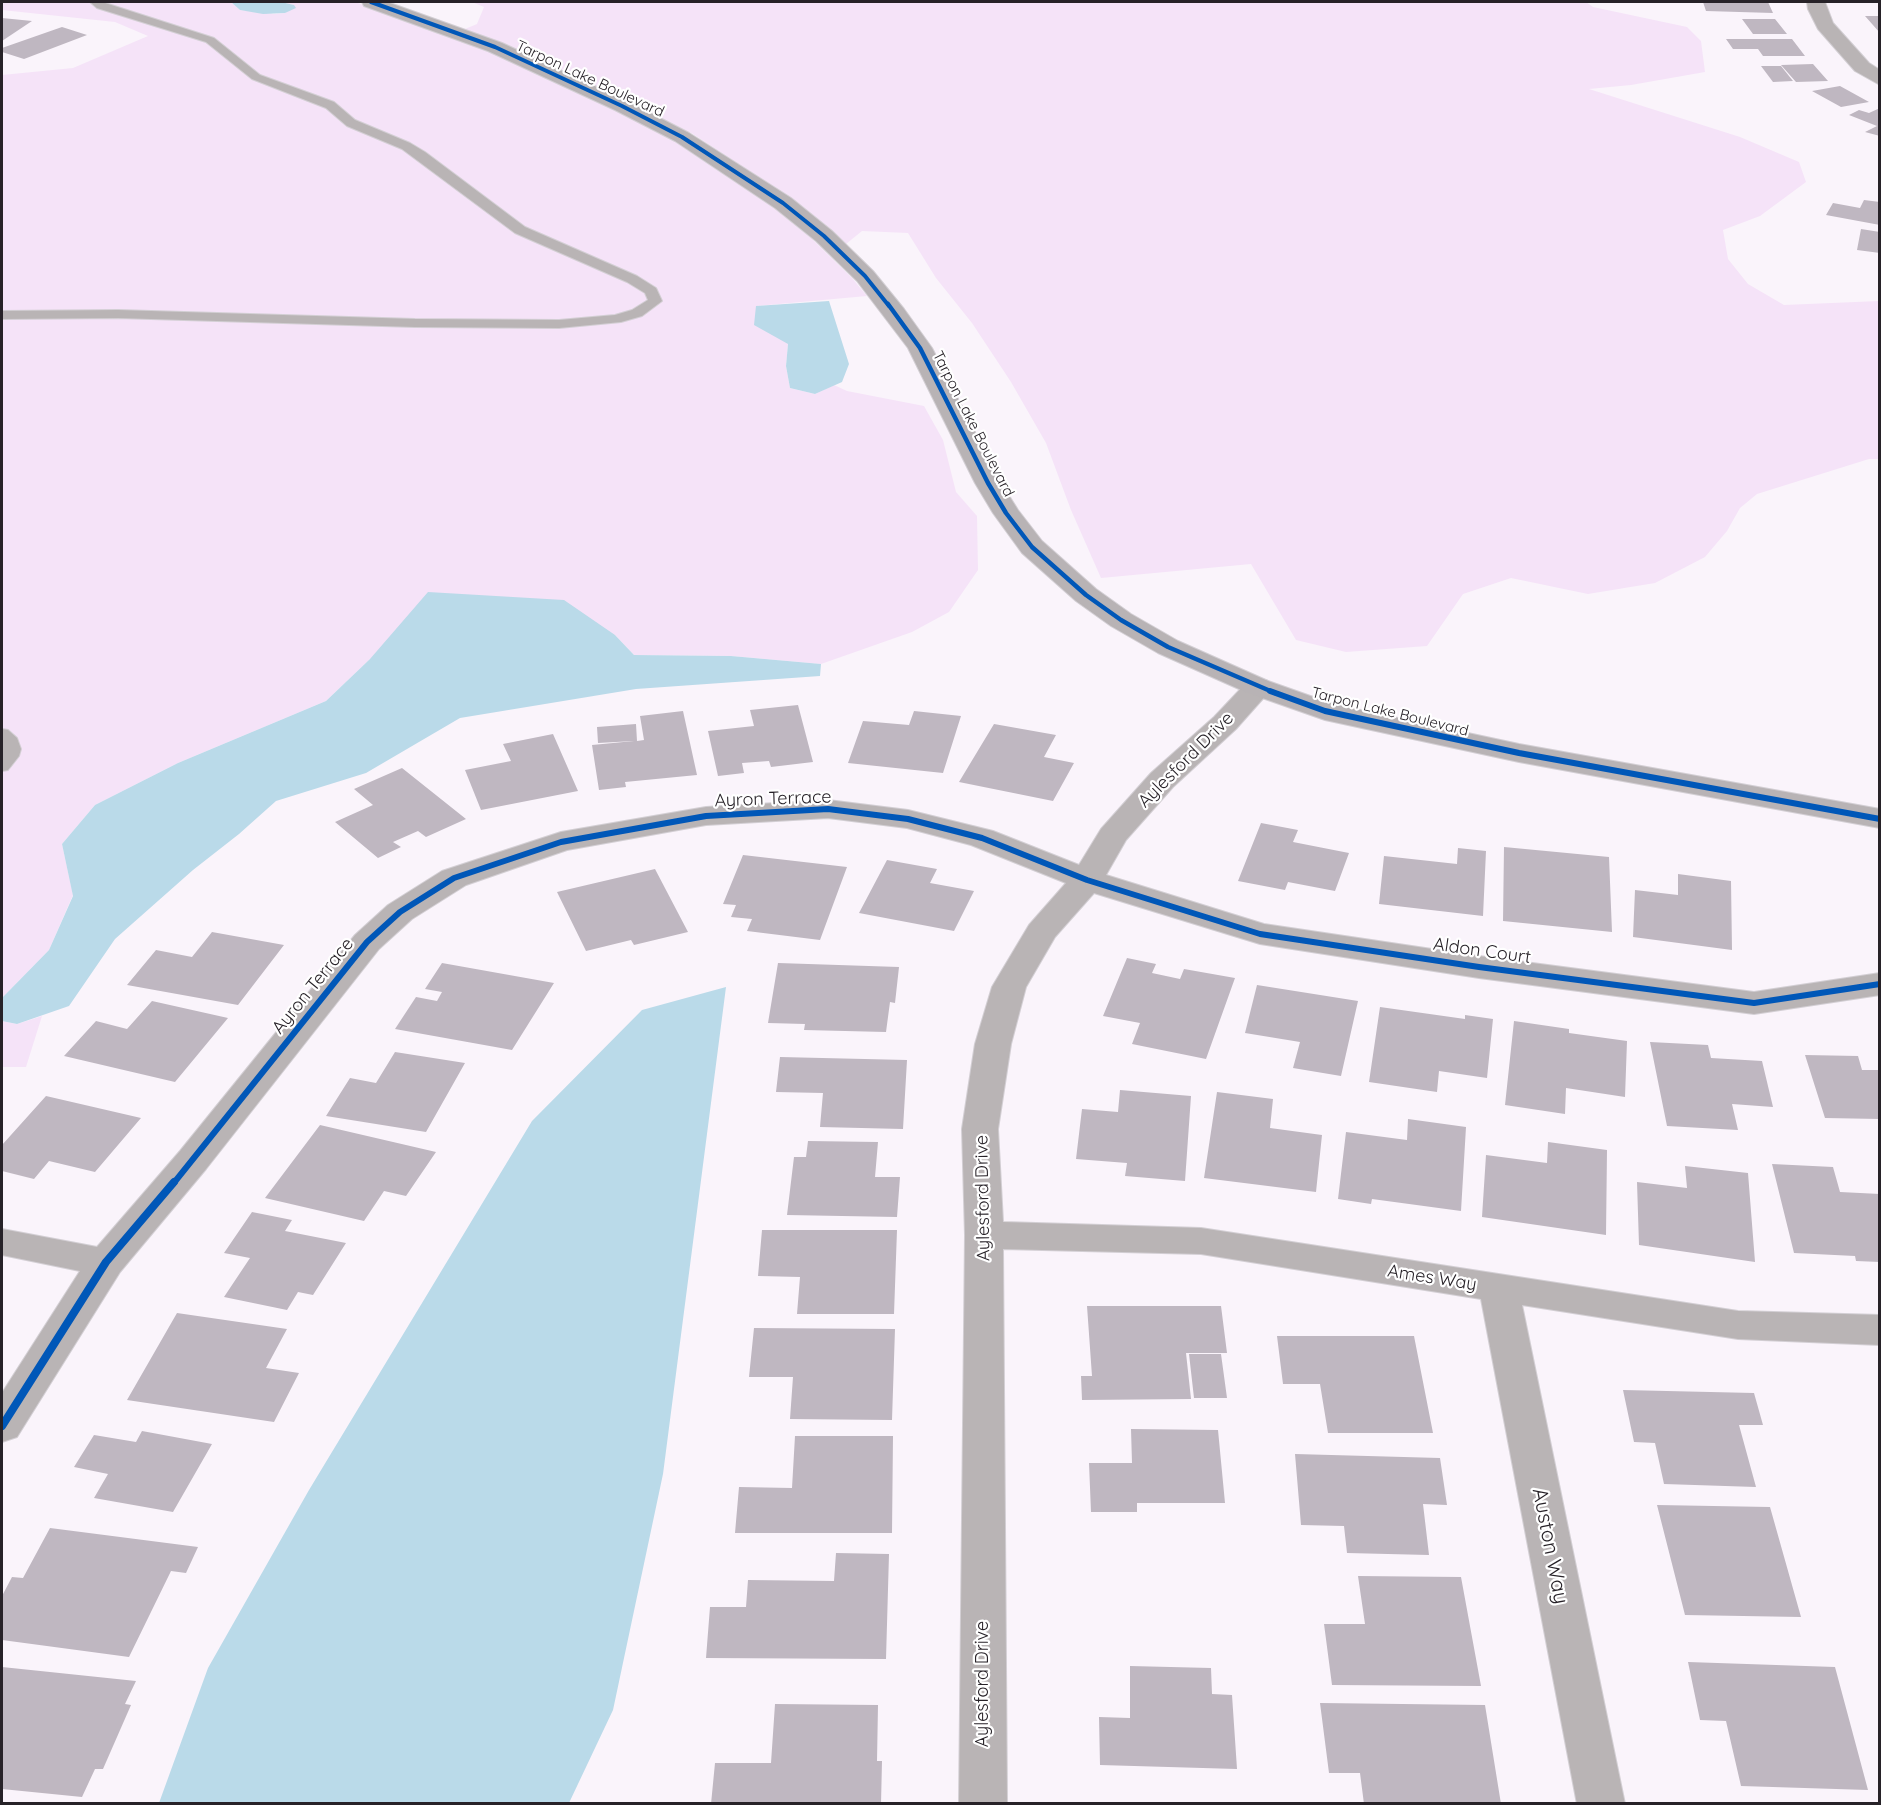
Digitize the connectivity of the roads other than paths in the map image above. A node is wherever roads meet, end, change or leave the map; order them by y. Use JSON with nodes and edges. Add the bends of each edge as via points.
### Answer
{"nodes":[{"id":1,"x":95,"y":2,"type":"edge"},
{"id":2,"x":371,"y":2,"type":"edge"},
{"id":3,"x":1816,"y":2,"type":"edge"},
{"id":4,"x":1880,"y":79,"type":"edge"},
{"id":5,"x":2,"y":315,"type":"edge"},
{"id":6,"x":1258,"y":687,"type":"junction"},
{"id":7,"x":2,"y":734,"type":"edge"},
{"id":8,"x":2,"y":766,"type":"edge"},
{"id":9,"x":1880,"y":819,"type":"edge"},
{"id":10,"x":1087,"y":880,"type":"junction"},
{"id":11,"x":1880,"y":984,"type":"edge"},
{"id":12,"x":984,"y":1235,"type":"junction"},
{"id":13,"x":2,"y":1242,"type":"edge"},
{"id":14,"x":106,"y":1262,"type":"junction"},
{"id":15,"x":1499,"y":1289,"type":"junction"},
{"id":16,"x":1880,"y":1330,"type":"edge"},
{"id":17,"x":2,"y":1426,"type":"edge"},
{"id":18,"x":982,"y":1803,"type":"edge"},
{"id":19,"x":1601,"y":1803,"type":"edge"}],
"edges":[{"from":1,"to":5,"type":"lane","via":[[210,40],[256,77],[330,105],[351,123],[406,146],[520,230],[632,279],[651,291],[655,301],[637,313],[616,319],[548,324]]},
{"from":2,"to":6,"type":"street","name":"Tarpon Lake Boulevard","via":[[495,47],[622,105],[682,137],[783,203],[865,276],[896,314],[920,348],[1006,513],[1054,570],[1121,620],[1167,647]]},
{"from":3,"to":4,"type":"street","via":[[1826,25],[1862,68]]},
{"from":6,"to":9,"type":"street","name":"Tarpon Lake Boulevard","via":[[1325,711],[1408,731]]},
{"from":6,"to":10,"type":"street","name":"Aylesford Drive","via":[[1225,723],[1161,780],[1112,836]]},
{"from":7,"to":8,"type":"lane","via":[[11,742],[12,749]]},
{"from":10,"to":11,"type":"street","name":"Aldon Court","via":[[1260,934],[1754,1003]]},
{"from":10,"to":12,"type":"street","name":"Aylesford Drive","via":[[1041,932],[1009,987],[993,1044],[981,1129]]},
{"from":10,"to":14,"type":"street","name":"Ayron Terrace","via":[[982,838],[908,819],[828,809],[706,816],[561,842],[454,878],[400,912],[367,942]]},
{"from":12,"to":15,"type":"street","name":"Ames Way","via":[[1201,1241]]},
{"from":12,"to":18,"type":"street","name":"Aylesford Drive"},
{"from":13,"to":14,"type":"street"},
{"from":14,"to":17,"type":"street","name":"Ayron Terrace"},
{"from":15,"to":16,"type":"street","name":"Ames Way","via":[[1738,1325]]},
{"from":15,"to":19,"type":"street","name":"Auston Way"}]}
